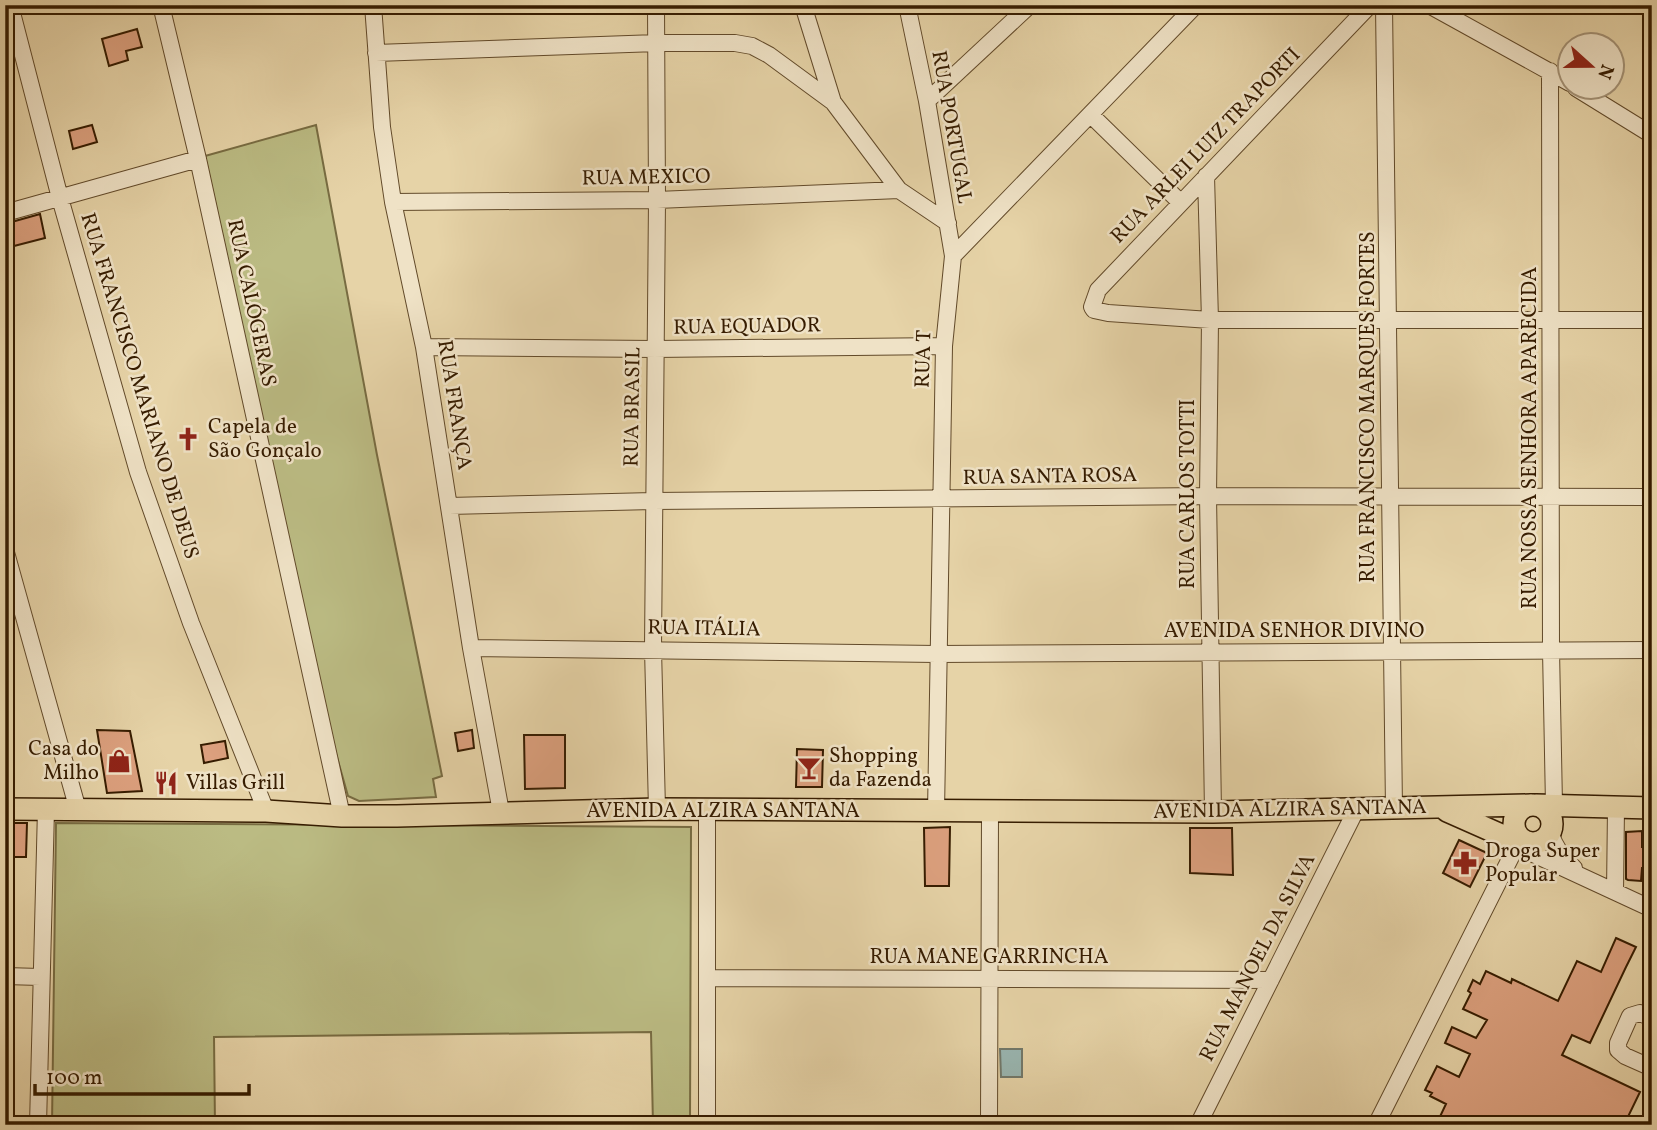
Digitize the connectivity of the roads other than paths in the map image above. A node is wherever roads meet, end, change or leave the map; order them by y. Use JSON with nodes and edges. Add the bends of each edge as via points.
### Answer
{"nodes":[{"id":1,"x":10,"y":5,"type":"edge"},
{"id":2,"x":161,"y":5,"type":"edge"},
{"id":3,"x":373,"y":5,"type":"edge"},
{"id":4,"x":656,"y":5,"type":"edge"},
{"id":5,"x":803,"y":5,"type":"edge"},
{"id":6,"x":906,"y":5,"type":"edge"},
{"id":7,"x":1030,"y":5,"type":"edge"},
{"id":8,"x":1196,"y":5,"type":"edge"},
{"id":9,"x":1370,"y":5,"type":"edge"},
{"id":10,"x":1384,"y":5,"type":"edge"},
{"id":11,"x":1429,"y":5,"type":"edge"},
{"id":12,"x":657,"y":43,"type":"junction"},
{"id":13,"x":376,"y":53,"type":"junction"},
{"id":14,"x":1550,"y":71,"type":"junction"},
{"id":15,"x":1556,"y":75,"type":"edge"},
{"id":16,"x":927,"y":101,"type":"junction"},
{"id":17,"x":832,"y":102,"type":"junction"},
{"id":18,"x":1599,"y":102,"type":"edge"},
{"id":19,"x":1091,"y":115,"type":"junction"},
{"id":20,"x":1652,"y":135,"type":"edge"},
{"id":21,"x":198,"y":159,"type":"junction"},
{"id":22,"x":1206,"y":176,"type":"junction"},
{"id":23,"x":900,"y":190,"type":"junction"},
{"id":24,"x":60,"y":198,"type":"junction"},
{"id":25,"x":657,"y":200,"type":"junction"},
{"id":26,"x":393,"y":202,"type":"junction"},
{"id":27,"x":1181,"y":202,"type":"junction"},
{"id":28,"x":5,"y":213,"type":"edge"},
{"id":29,"x":948,"y":223,"type":"junction"},
{"id":30,"x":953,"y":256,"type":"junction"},
{"id":31,"x":1210,"y":320,"type":"junction"},
{"id":32,"x":1390,"y":320,"type":"junction"},
{"id":33,"x":1652,"y":320,"type":"edge"},
{"id":34,"x":1551,"y":321,"type":"junction"},
{"id":35,"x":944,"y":346,"type":"junction"},
{"id":36,"x":424,"y":347,"type":"junction"},
{"id":37,"x":655,"y":349,"type":"junction"},
{"id":38,"x":1208,"y":496,"type":"junction"},
{"id":39,"x":1390,"y":496,"type":"junction"},
{"id":40,"x":1551,"y":497,"type":"junction"},
{"id":41,"x":1652,"y":497,"type":"edge"},
{"id":42,"x":943,"y":500,"type":"junction"},
{"id":43,"x":653,"y":501,"type":"junction"},
{"id":44,"x":450,"y":506,"type":"junction"},
{"id":45,"x":5,"y":549,"type":"edge"},
{"id":46,"x":471,"y":648,"type":"junction"},
{"id":47,"x":653,"y":649,"type":"junction"},
{"id":48,"x":1552,"y":650,"type":"junction"},
{"id":49,"x":1652,"y":650,"type":"edge"},
{"id":50,"x":1211,"y":652,"type":"junction"},
{"id":51,"x":1391,"y":652,"type":"junction"},
{"id":52,"x":937,"y":654,"type":"junction"},
{"id":53,"x":1611,"y":807,"type":"junction"},
{"id":54,"x":1442,"y":808,"type":"junction"},
{"id":55,"x":1652,"y":808,"type":"edge"},
{"id":56,"x":5,"y":809,"type":"edge"},
{"id":57,"x":46,"y":809,"type":"junction"},
{"id":58,"x":657,"y":809,"type":"junction"},
{"id":59,"x":707,"y":809,"type":"junction"},
{"id":60,"x":1394,"y":809,"type":"junction"},
{"id":61,"x":78,"y":810,"type":"junction"},
{"id":62,"x":1356,"y":810,"type":"junction"},
{"id":63,"x":266,"y":811,"type":"junction"},
{"id":64,"x":501,"y":812,"type":"junction"},
{"id":65,"x":936,"y":812,"type":"junction"},
{"id":66,"x":990,"y":812,"type":"junction"},
{"id":67,"x":1213,"y":812,"type":"junction"},
{"id":68,"x":1545,"y":815,"type":"junction"},
{"id":69,"x":342,"y":816,"type":"junction"},
{"id":70,"x":1521,"y":839,"type":"junction"},
{"id":71,"x":1587,"y":878,"type":"junction"},
{"id":72,"x":1615,"y":892,"type":"junction"},
{"id":73,"x":1652,"y":909,"type":"edge"},
{"id":74,"x":5,"y":976,"type":"edge"},
{"id":75,"x":40,"y":977,"type":"junction"},
{"id":76,"x":707,"y":978,"type":"junction"},
{"id":77,"x":989,"y":978,"type":"junction"},
{"id":78,"x":1271,"y":980,"type":"junction"},
{"id":79,"x":1652,"y":1018,"type":"edge"},
{"id":80,"x":1652,"y":1068,"type":"edge"},
{"id":81,"x":1381,"y":1123,"type":"edge"},
{"id":82,"x":989,"y":1124,"type":"edge"},
{"id":83,"x":38,"y":1125,"type":"edge"},
{"id":84,"x":707,"y":1125,"type":"edge"},
{"id":85,"x":894,"y":1125,"type":"edge"},
{"id":86,"x":1088,"y":1125,"type":"edge"},
{"id":87,"x":1198,"y":1125,"type":"edge"}],
"edges":[{"from":1,"to":24,"type":"street","name":"RUA FRANCISCO MARIANO DE DEUS"},
{"from":2,"to":21,"type":"street","name":"RUA CALÓGERAS"},
{"from":3,"to":13,"type":"street","name":"RUA FRANÇA"},
{"from":4,"to":12,"type":"street","name":"RUA BRASIL"},
{"from":5,"to":17,"type":"street"},
{"from":6,"to":16,"type":"street","name":"RUA PORTUGAL"},
{"from":7,"to":16,"type":"street"},
{"from":8,"to":19,"type":"street"},
{"from":9,"to":22,"type":"street","name":"RUA ARLEI LUIZ TRAPORTI"},
{"from":10,"to":32,"type":"street","name":"RUA FRANCISCO MARQUES FORTES"},
{"from":11,"to":14,"type":"street"},
{"from":12,"to":13,"type":"street"},
{"from":12,"to":17,"type":"street","via":[[751,46]]},
{"from":12,"to":25,"type":"street","name":"RUA BRASIL"},
{"from":13,"to":26,"type":"street","name":"RUA FRANÇA"},
{"from":14,"to":15,"type":"street"},
{"from":14,"to":34,"type":"street","name":"RUA NOSSA SENHORA APARECIDA"},
{"from":16,"to":29,"type":"street","name":"RUA PORTUGAL"},
{"from":17,"to":23,"type":"street"},
{"from":18,"to":20,"type":"street"},
{"from":19,"to":27,"type":"street"},
{"from":19,"to":30,"type":"street"},
{"from":21,"to":24,"type":"street"},
{"from":21,"to":69,"type":"street","name":"RUA CALÓGERAS"},
{"from":22,"to":27,"type":"street","name":"RUA ARLEI LUIZ TRAPORTI"},
{"from":22,"to":31,"type":"street","name":"RUA CARLOS TOTTI"},
{"from":23,"to":25,"type":"street","name":"RUA MEXICO"},
{"from":23,"to":29,"type":"street"},
{"from":24,"to":28,"type":"street"},
{"from":24,"to":63,"type":"street","name":"RUA FRANCISCO MARIANO DE DEUS","via":[[138,472],[191,623]]},
{"from":25,"to":26,"type":"street","name":"RUA MEXICO"},
{"from":25,"to":37,"type":"street","name":"RUA BRASIL"},
{"from":26,"to":36,"type":"street","name":"RUA FRANÇA"},
{"from":27,"to":31,"type":"street","name":"RUA ARLEI LUIZ TRAPORTI","via":[[1098,290],[1092,307],[1108,313]]},
{"from":29,"to":30,"type":"street","name":"RUA PORTUGAL"},
{"from":30,"to":35,"type":"street","name":"RUA T"},
{"from":31,"to":32,"type":"street"},
{"from":31,"to":38,"type":"street","name":"RUA CARLOS TOTTI"},
{"from":32,"to":34,"type":"street"},
{"from":32,"to":39,"type":"street","name":"RUA FRANCISCO MARQUES FORTES"},
{"from":33,"to":34,"type":"street"},
{"from":34,"to":40,"type":"street","name":"RUA NOSSA SENHORA APARECIDA"},
{"from":35,"to":37,"type":"street","name":"RUA EQUADOR"},
{"from":35,"to":42,"type":"street","name":"RUA T"},
{"from":36,"to":37,"type":"street","name":"RUA EQUADOR"},
{"from":36,"to":44,"type":"street","name":"RUA FRANÇA"},
{"from":37,"to":43,"type":"street","name":"RUA BRASIL"},
{"from":38,"to":39,"type":"street","name":"RUA SANTA ROSA"},
{"from":38,"to":42,"type":"street","name":"RUA SANTA ROSA"},
{"from":38,"to":50,"type":"street","name":"RUA CARLOS TOTTI"},
{"from":39,"to":40,"type":"street","name":"RUA SANTA ROSA"},
{"from":39,"to":51,"type":"street","name":"RUA FRANCISCO MARQUES FORTES"},
{"from":40,"to":41,"type":"street","name":"RUA SANTA ROSA"},
{"from":40,"to":48,"type":"street","name":"RUA NOSSA SENHORA APARECIDA"},
{"from":42,"to":43,"type":"street","name":"RUA SANTA ROSA"},
{"from":42,"to":52,"type":"street","name":"RUA T"},
{"from":43,"to":44,"type":"street","name":"RUA SANTA ROSA"},
{"from":43,"to":47,"type":"street","name":"RUA BRASIL"},
{"from":44,"to":46,"type":"street","name":"RUA FRANÇA"},
{"from":45,"to":61,"type":"street"},
{"from":46,"to":47,"type":"street","name":"RUA ITÁLIA"},
{"from":46,"to":64,"type":"street","name":"RUA FRANÇA"},
{"from":47,"to":52,"type":"street","name":"RUA ITÁLIA"},
{"from":47,"to":58,"type":"street","name":"RUA BRASIL"},
{"from":48,"to":49,"type":"street","name":"AVENIDA SENHOR DIVINO"},
{"from":48,"to":51,"type":"street","name":"AVENIDA SENHOR DIVINO"},
{"from":48,"to":68,"type":"street","name":"RUA NOSSA SENHORA APARECIDA"},
{"from":50,"to":51,"type":"street","name":"AVENIDA SENHOR DIVINO"},
{"from":50,"to":52,"type":"street","name":"AVENIDA SENHOR DIVINO"},
{"from":50,"to":67,"type":"street","name":"RUA CARLOS TOTTI"},
{"from":51,"to":60,"type":"street","name":"RUA FRANCISCO MARQUES FORTES"},
{"from":52,"to":65,"type":"street","name":"RUA T"},
{"from":53,"to":55,"type":"main road","name":"AVENIDA ALZIRA SANTANA"},
{"from":53,"to":68,"type":"main road","name":"AVENIDA ALZIRA SANTANA"},
{"from":53,"to":72,"type":"street"},
{"from":54,"to":60,"type":"main road","name":"AVENIDA ALZIRA SANTANA"},
{"from":54,"to":68,"type":"main road","name":"AVENIDA ALZIRA SANTANA"},
{"from":54,"to":70,"type":"main road","name":"AVENIDA ALZIRA SANTANA","via":[[1508,838]]},
{"from":56,"to":57,"type":"main road","name":"AVENIDA ALZIRA SANTANA"},
{"from":57,"to":61,"type":"main road","name":"AVENIDA ALZIRA SANTANA"},
{"from":57,"to":75,"type":"street"},
{"from":58,"to":59,"type":"main road","name":"AVENIDA ALZIRA SANTANA"},
{"from":58,"to":64,"type":"main road","name":"AVENIDA ALZIRA SANTANA"},
{"from":59,"to":65,"type":"main road","name":"AVENIDA ALZIRA SANTANA"},
{"from":59,"to":76,"type":"street"},
{"from":60,"to":62,"type":"main road","name":"AVENIDA ALZIRA SANTANA"},
{"from":61,"to":63,"type":"main road","name":"AVENIDA ALZIRA SANTANA"},
{"from":62,"to":67,"type":"main road","name":"AVENIDA ALZIRA SANTANA"},
{"from":62,"to":78,"type":"street","name":"RUA MANOEL DA SILVA"},
{"from":63,"to":69,"type":"main road","name":"AVENIDA ALZIRA SANTANA"},
{"from":64,"to":69,"type":"main road","name":"AVENIDA ALZIRA SANTANA"},
{"from":65,"to":66,"type":"main road","name":"AVENIDA ALZIRA SANTANA"},
{"from":66,"to":67,"type":"main road","name":"AVENIDA ALZIRA SANTANA"},
{"from":66,"to":77,"type":"street"},
{"from":68,"to":70,"type":"main road","via":[[1538,842]]},
{"from":68,"to":70,"type":"main road","via":[[1518,811],[1514,829]]},
{"from":68,"to":71,"type":"street","via":[[1553,843]]},
{"from":70,"to":71,"type":"street","via":[[1530,852]]},
{"from":70,"to":81,"type":"street"},
{"from":71,"to":72,"type":"street"},
{"from":72,"to":73,"type":"street"},
{"from":74,"to":75,"type":"street"},
{"from":75,"to":83,"type":"street"},
{"from":76,"to":77,"type":"street","name":"RUA MANE GARRINCHA"},
{"from":76,"to":84,"type":"street"},
{"from":77,"to":78,"type":"street","name":"RUA MANE GARRINCHA"},
{"from":77,"to":82,"type":"street"},
{"from":78,"to":87,"type":"street","name":"RUA MANOEL DA SILVA"},
{"from":79,"to":80,"type":"street","via":[[1640,1013],[1630,1016],[1618,1043],[1625,1056]]},
{"from":82,"to":85,"type":"street"},
{"from":82,"to":86,"type":"street"}]}
